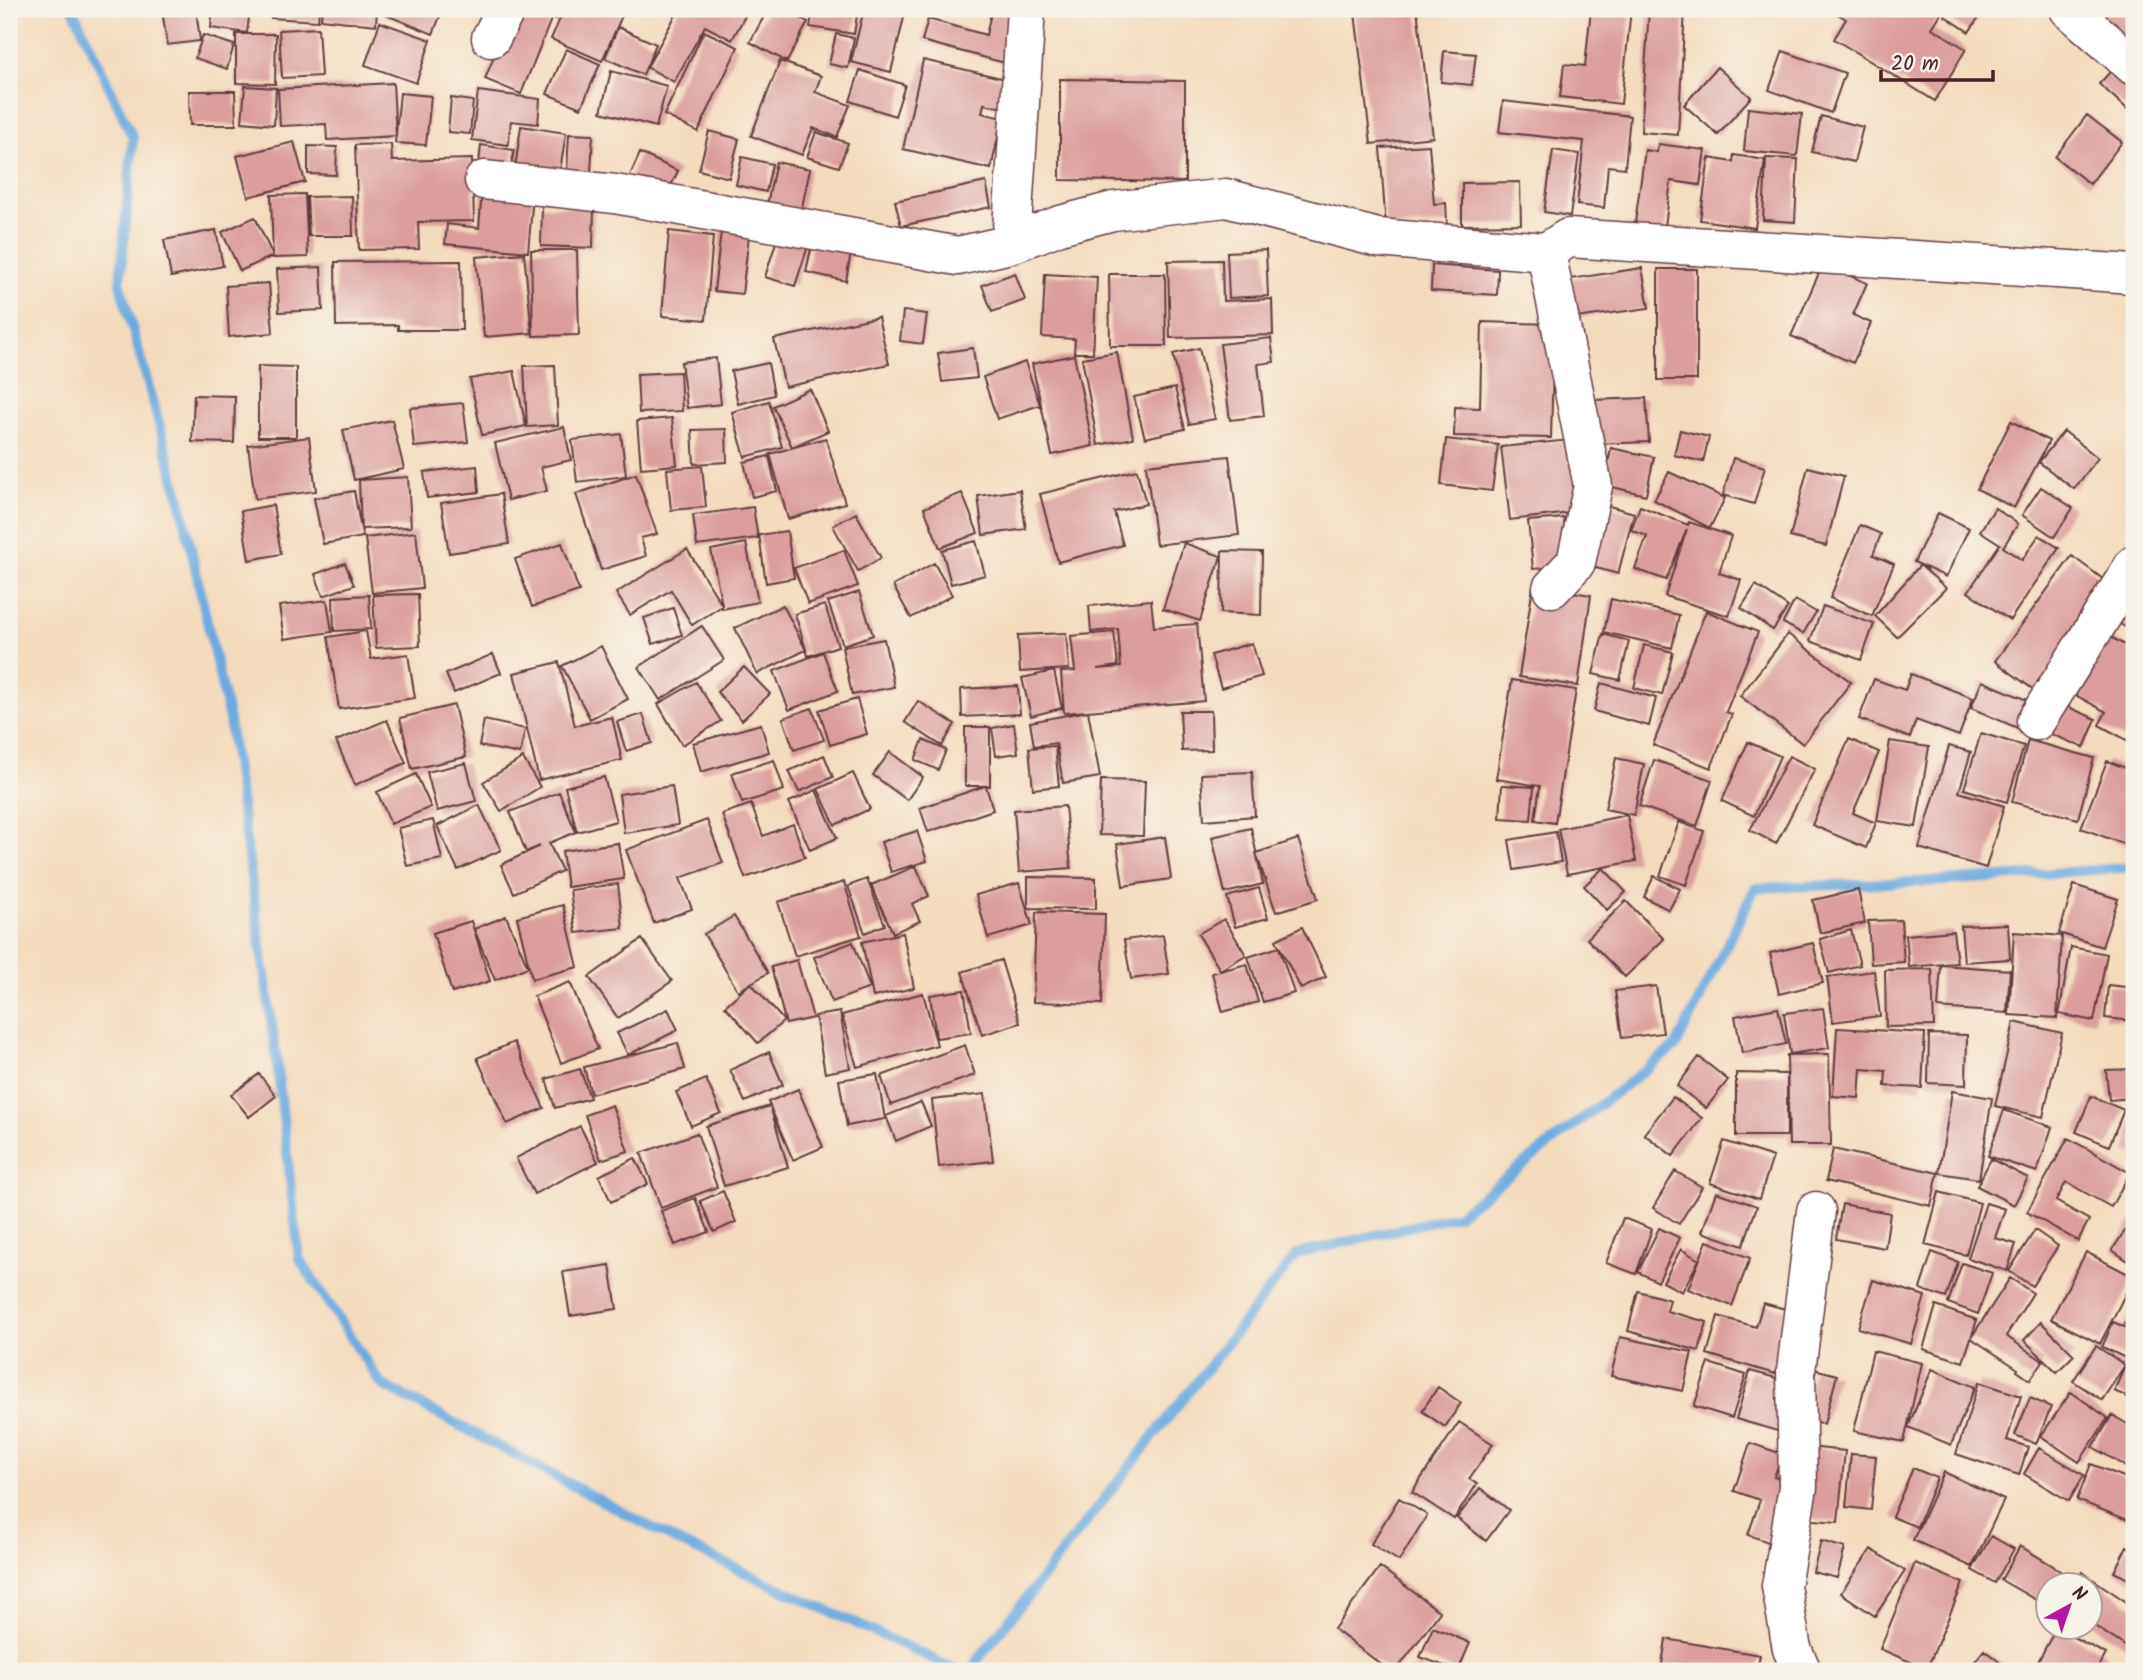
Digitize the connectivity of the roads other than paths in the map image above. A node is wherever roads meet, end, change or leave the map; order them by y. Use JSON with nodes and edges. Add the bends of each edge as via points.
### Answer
{"nodes":[{"id":1,"x":1026,"y":9,"type":"edge"},
{"id":2,"x":2069,"y":9,"type":"edge"},
{"id":3,"x":2134,"y":66,"type":"edge"},
{"id":4,"x":484,"y":180,"type":"dead end"},
{"id":5,"x":1011,"y":244,"type":"junction"},
{"id":6,"x":1546,"y":252,"type":"junction"},
{"id":7,"x":2134,"y":274,"type":"edge"},
{"id":8,"x":2134,"y":565,"type":"edge"},
{"id":9,"x":1552,"y":588,"type":"dead end"},
{"id":10,"x":2036,"y":721,"type":"dead end"},
{"id":11,"x":1816,"y":1211,"type":"dead end"},
{"id":12,"x":1802,"y":1671,"type":"edge"}],
"edges":[{"from":1,"to":5,"type":"street"},
{"from":2,"to":3,"type":"street"},
{"from":4,"to":5,"type":"street","via":[[615,194],[958,256]]},
{"from":5,"to":6,"type":"street","via":[[1113,211],[1226,198],[1378,238]]},
{"from":6,"to":7,"type":"street","via":[[1568,238]]},
{"from":6,"to":9,"type":"street","via":[[1593,486],[1576,562]]},
{"from":8,"to":10,"type":"street"},
{"from":11,"to":12,"type":"street","via":[[1796,1371],[1798,1487],[1781,1586],[1792,1649]]}]}
